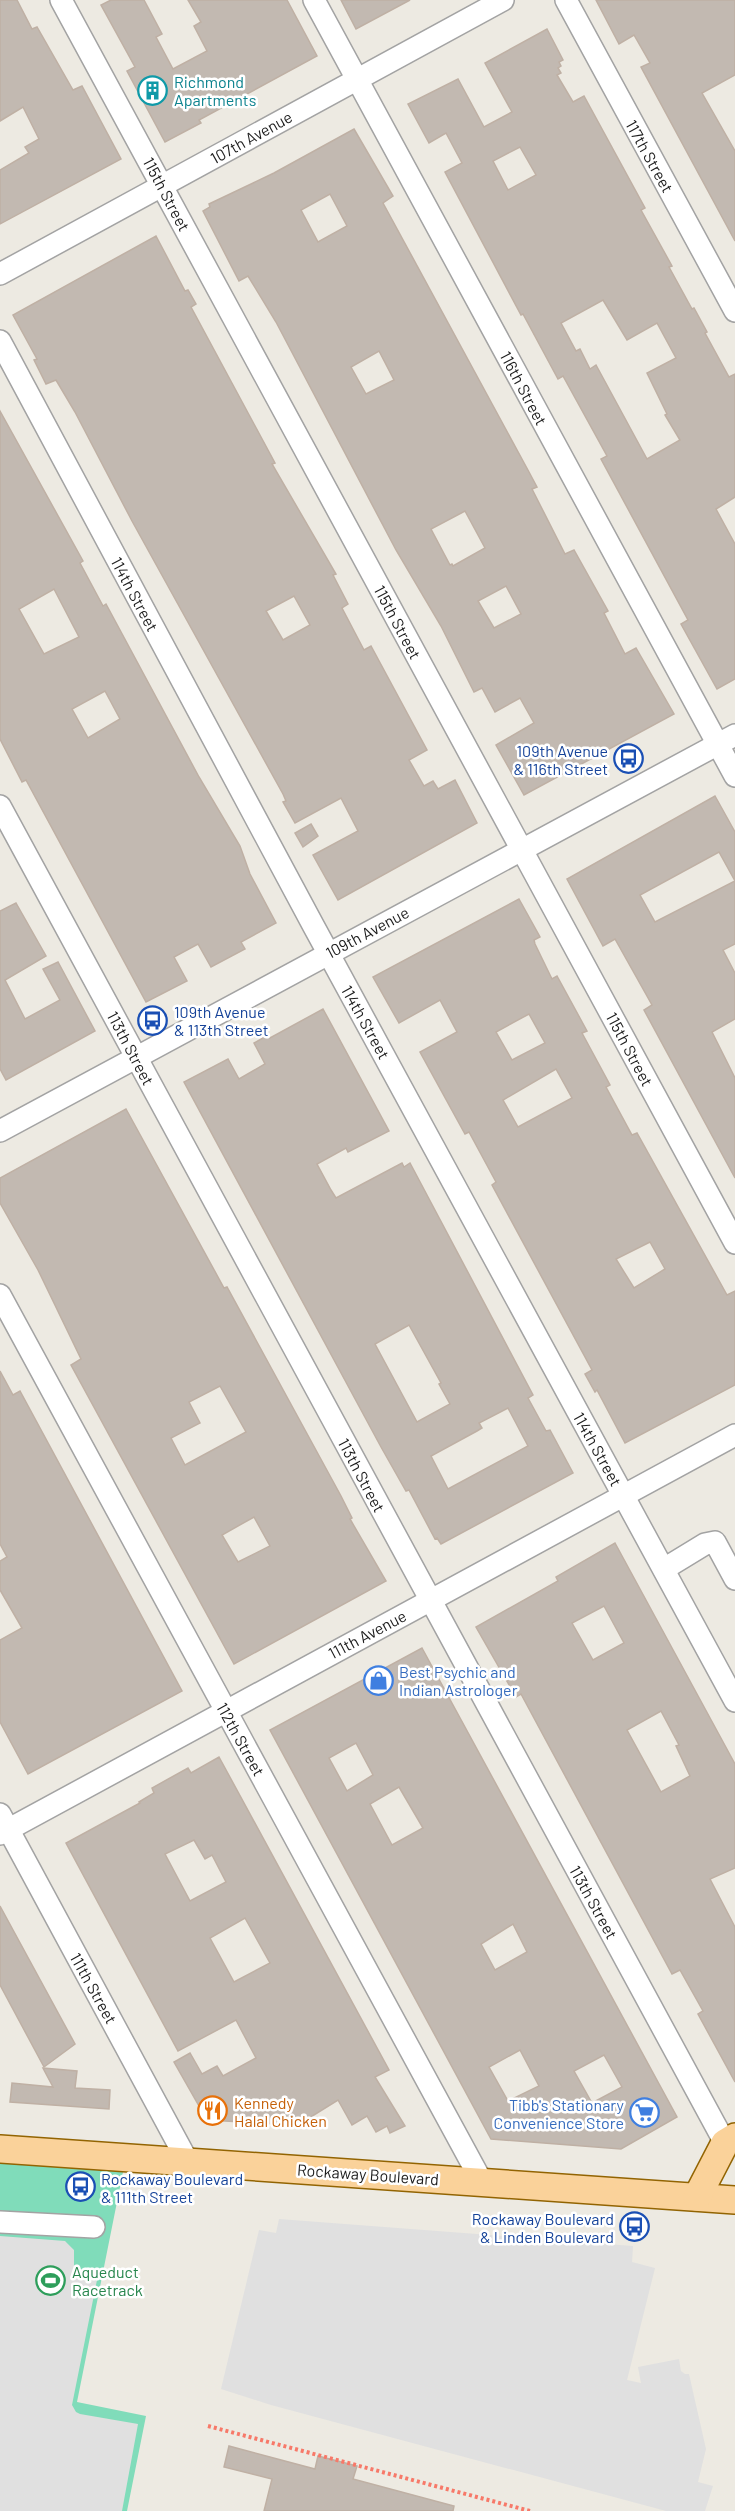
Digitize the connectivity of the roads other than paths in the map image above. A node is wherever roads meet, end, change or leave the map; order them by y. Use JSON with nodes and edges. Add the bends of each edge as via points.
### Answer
{"nodes":[{"id":1,"x":61,"y":0,"type":"edge"},
{"id":2,"x":314,"y":0,"type":"edge"},
{"id":3,"x":502,"y":0,"type":"edge"},
{"id":4,"x":566,"y":0,"type":"edge"},
{"id":5,"x":357,"y":79,"type":"junction"},
{"id":6,"x":162,"y":186,"type":"junction"},
{"id":7,"x":0,"y":274,"type":"edge"},
{"id":8,"x":735,"y":311,"type":"edge"},
{"id":9,"x":0,"y":341,"type":"edge"},
{"id":10,"x":726,"y":740,"type":"edge"},
{"id":11,"x":735,"y":776,"type":"edge"},
{"id":12,"x":0,"y":806,"type":"edge"},
{"id":13,"x":521,"y":849,"type":"junction"},
{"id":14,"x":328,"y":953,"type":"junction"},
{"id":15,"x":137,"y":1059,"type":"junction"},
{"id":16,"x":0,"y":1131,"type":"edge"},
{"id":17,"x":735,"y":1244,"type":"edge"},
{"id":18,"x":0,"y":1295,"type":"edge"},
{"id":19,"x":735,"y":1435,"type":"edge"},
{"id":20,"x":623,"y":1494,"type":"junction"},
{"id":21,"x":664,"y":1569,"type":"junction"},
{"id":22,"x":735,"y":1579,"type":"edge"},
{"id":23,"x":430,"y":1601,"type":"junction"},
{"id":24,"x":735,"y":1701,"type":"edge"},
{"id":25,"x":226,"y":1711,"type":"junction"},
{"id":26,"x":3,"y":1826,"type":"edge"},
{"id":27,"x":730,"y":2140,"type":"edge"},
{"id":28,"x":0,"y":2149,"type":"edge"},
{"id":29,"x":188,"y":2162,"type":"junction"},
{"id":30,"x":482,"y":2182,"type":"junction"},
{"id":31,"x":697,"y":2197,"type":"junction"},
{"id":32,"x":735,"y":2200,"type":"edge"},
{"id":33,"x":0,"y":2222,"type":"edge"},
{"id":34,"x":94,"y":2227,"type":"dead end"}],
"edges":[{"from":1,"to":6,"type":"street","name":"115th Street"},
{"from":2,"to":5,"type":"street","name":"116th Street"},
{"from":3,"to":5,"type":"street","name":"107th Avenue"},
{"from":4,"to":8,"type":"street","name":"117th Street"},
{"from":5,"to":6,"type":"street","name":"107th Avenue"},
{"from":5,"to":10,"type":"street","name":"116th Street"},
{"from":6,"to":7,"type":"street","name":"107th Avenue"},
{"from":6,"to":13,"type":"street","name":"115th Street"},
{"from":9,"to":14,"type":"street","name":"114th Street"},
{"from":10,"to":11,"type":"street","name":"116th Street"},
{"from":10,"to":13,"type":"street","name":"109th Avenue"},
{"from":12,"to":15,"type":"street","name":"113th Street"},
{"from":13,"to":14,"type":"street","name":"109th Avenue"},
{"from":13,"to":17,"type":"street","name":"115th Street"},
{"from":14,"to":15,"type":"street","name":"109th Avenue"},
{"from":14,"to":20,"type":"street","name":"114th Street"},
{"from":15,"to":16,"type":"street","name":"109th Avenue"},
{"from":15,"to":23,"type":"street","name":"113th Street"},
{"from":18,"to":25,"type":"street","name":"112th Street"},
{"from":19,"to":20,"type":"street","name":"111th Avenue"},
{"from":20,"to":21,"type":"street","name":"114th Street"},
{"from":20,"to":23,"type":"street","name":"111th Avenue"},
{"from":21,"to":22,"type":"street","via":[[715,1542]]},
{"from":21,"to":24,"type":"street","name":"114th Street"},
{"from":23,"to":25,"type":"street","name":"111th Avenue"},
{"from":23,"to":27,"type":"street","name":"113th Street"},
{"from":25,"to":26,"type":"street","name":"111th Avenue"},
{"from":25,"to":30,"type":"street","name":"112th Street"},
{"from":26,"to":29,"type":"street","name":"111th Street"},
{"from":27,"to":31,"type":"main road"},
{"from":28,"to":29,"type":"main road","name":"Rockaway Boulevard"},
{"from":29,"to":30,"type":"main road","name":"Rockaway Boulevard"},
{"from":30,"to":31,"type":"main road","name":"Rockaway Boulevard"},
{"from":31,"to":32,"type":"main road","name":"Rockaway Boulevard"},
{"from":33,"to":34,"type":"street"}]}
